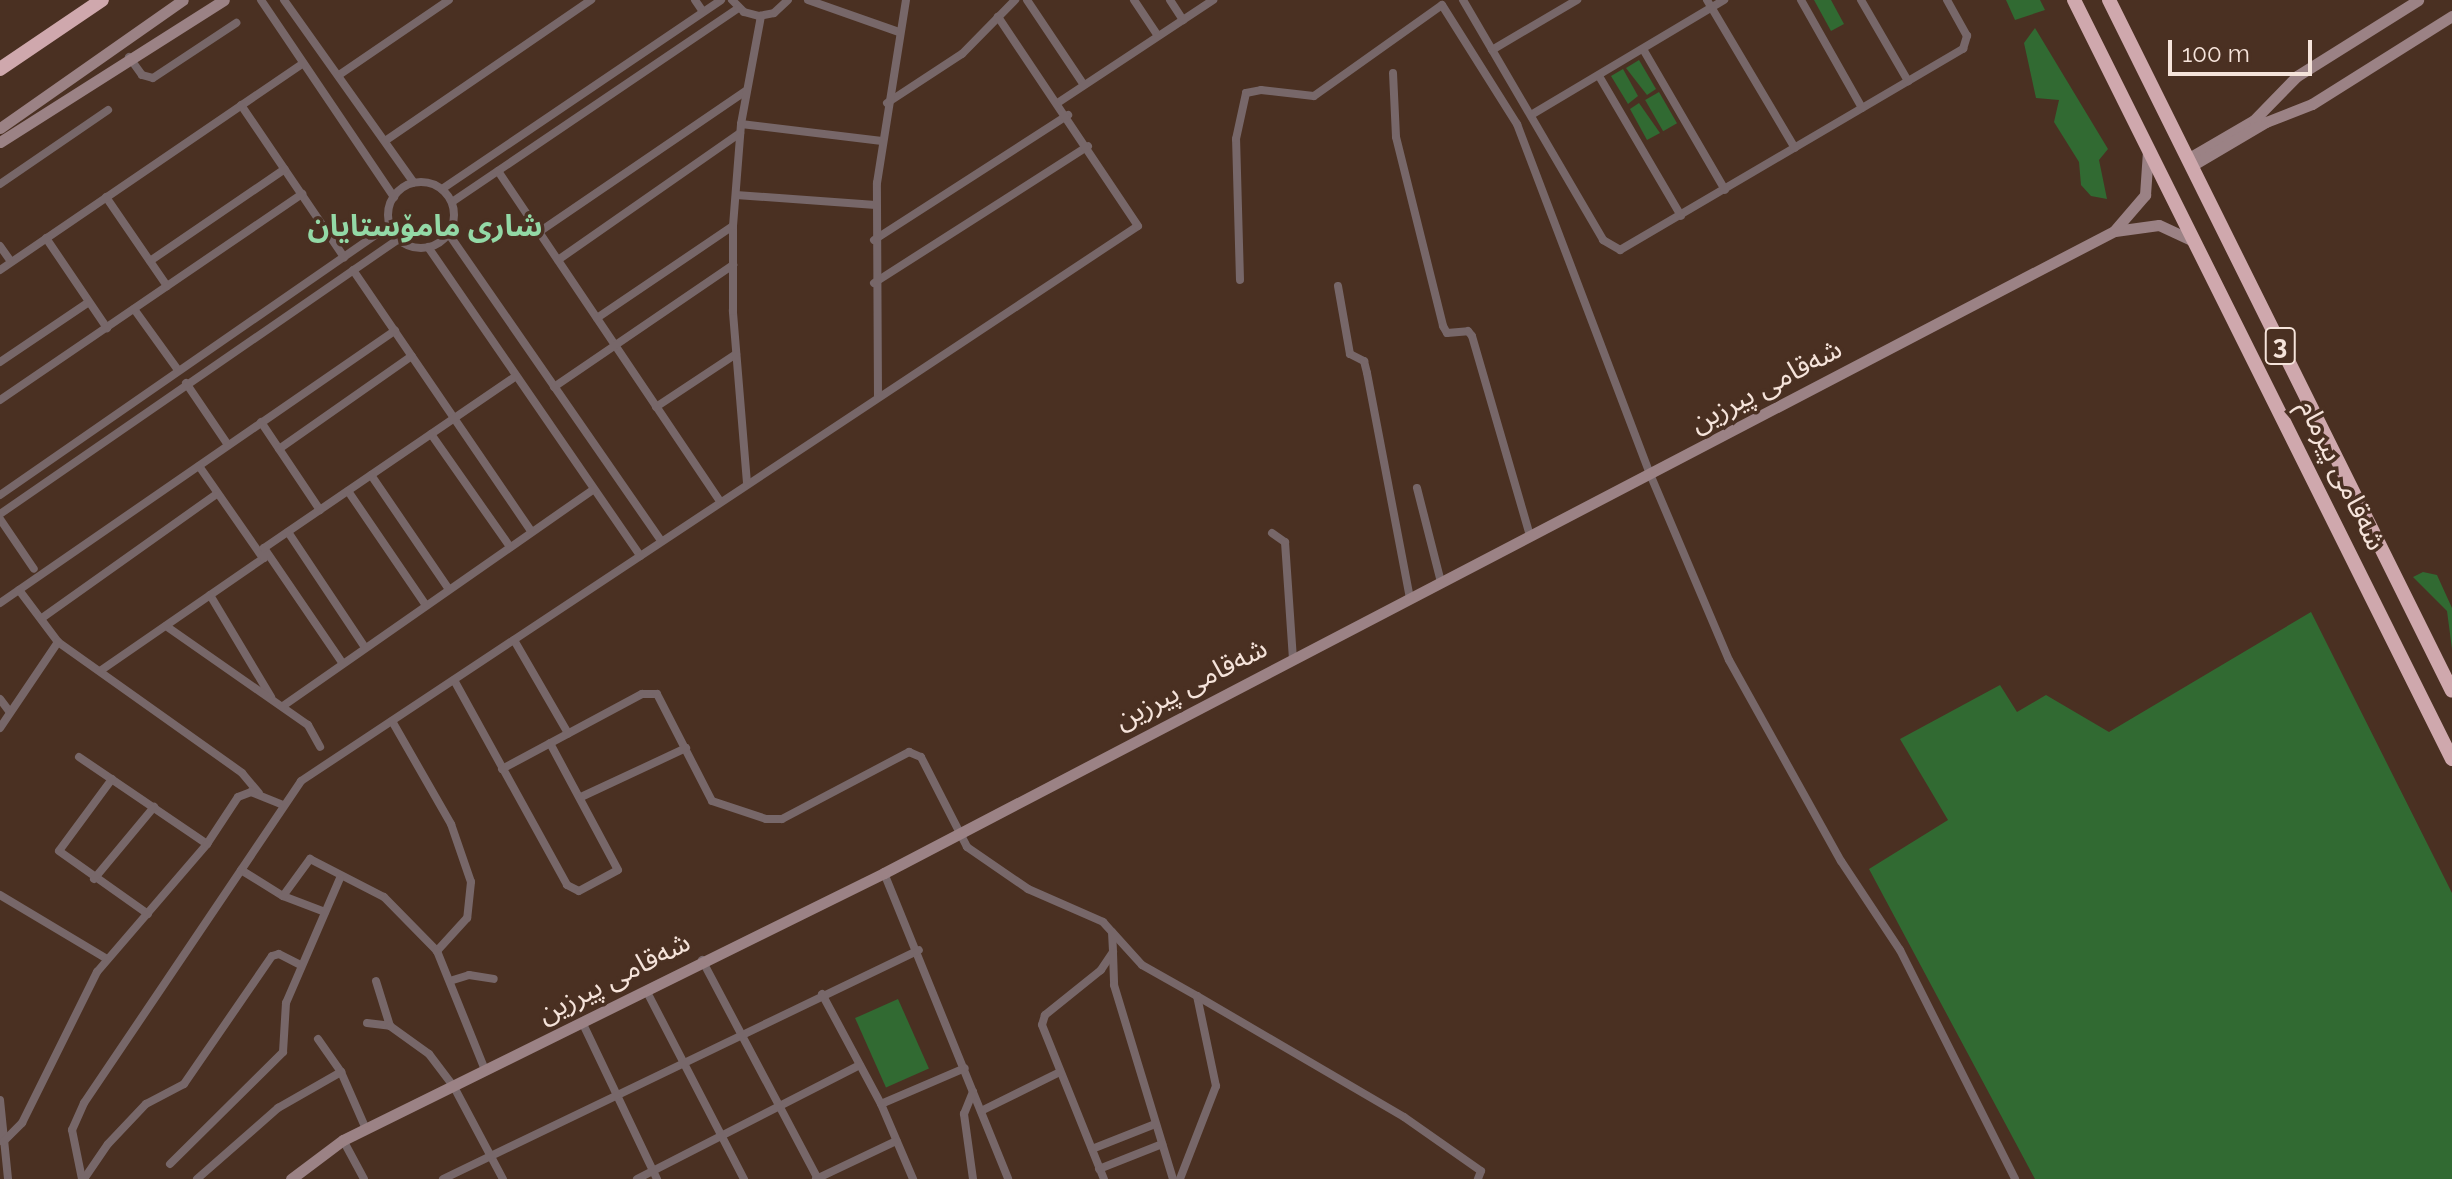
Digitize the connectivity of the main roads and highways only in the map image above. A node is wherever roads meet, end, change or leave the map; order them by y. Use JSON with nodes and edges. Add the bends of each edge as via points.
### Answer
{"nodes":[{"id":1,"x":102,"y":0,"type":"edge"},
{"id":2,"x":2074,"y":0,"type":"edge"},
{"id":3,"x":2109,"y":0,"type":"edge"},
{"id":4,"x":0,"y":69,"type":"edge"},
{"id":5,"x":2452,"y":691,"type":"edge"},
{"id":6,"x":2452,"y":759,"type":"edge"}],
"edges":[{"from":1,"to":4,"type":"highway"},
{"from":2,"to":6,"type":"highway","name":"شەقامی پیرمام","number":"3"},
{"from":3,"to":5,"type":"highway","name":"شەقامی پیرمام","number":"3"}]}
